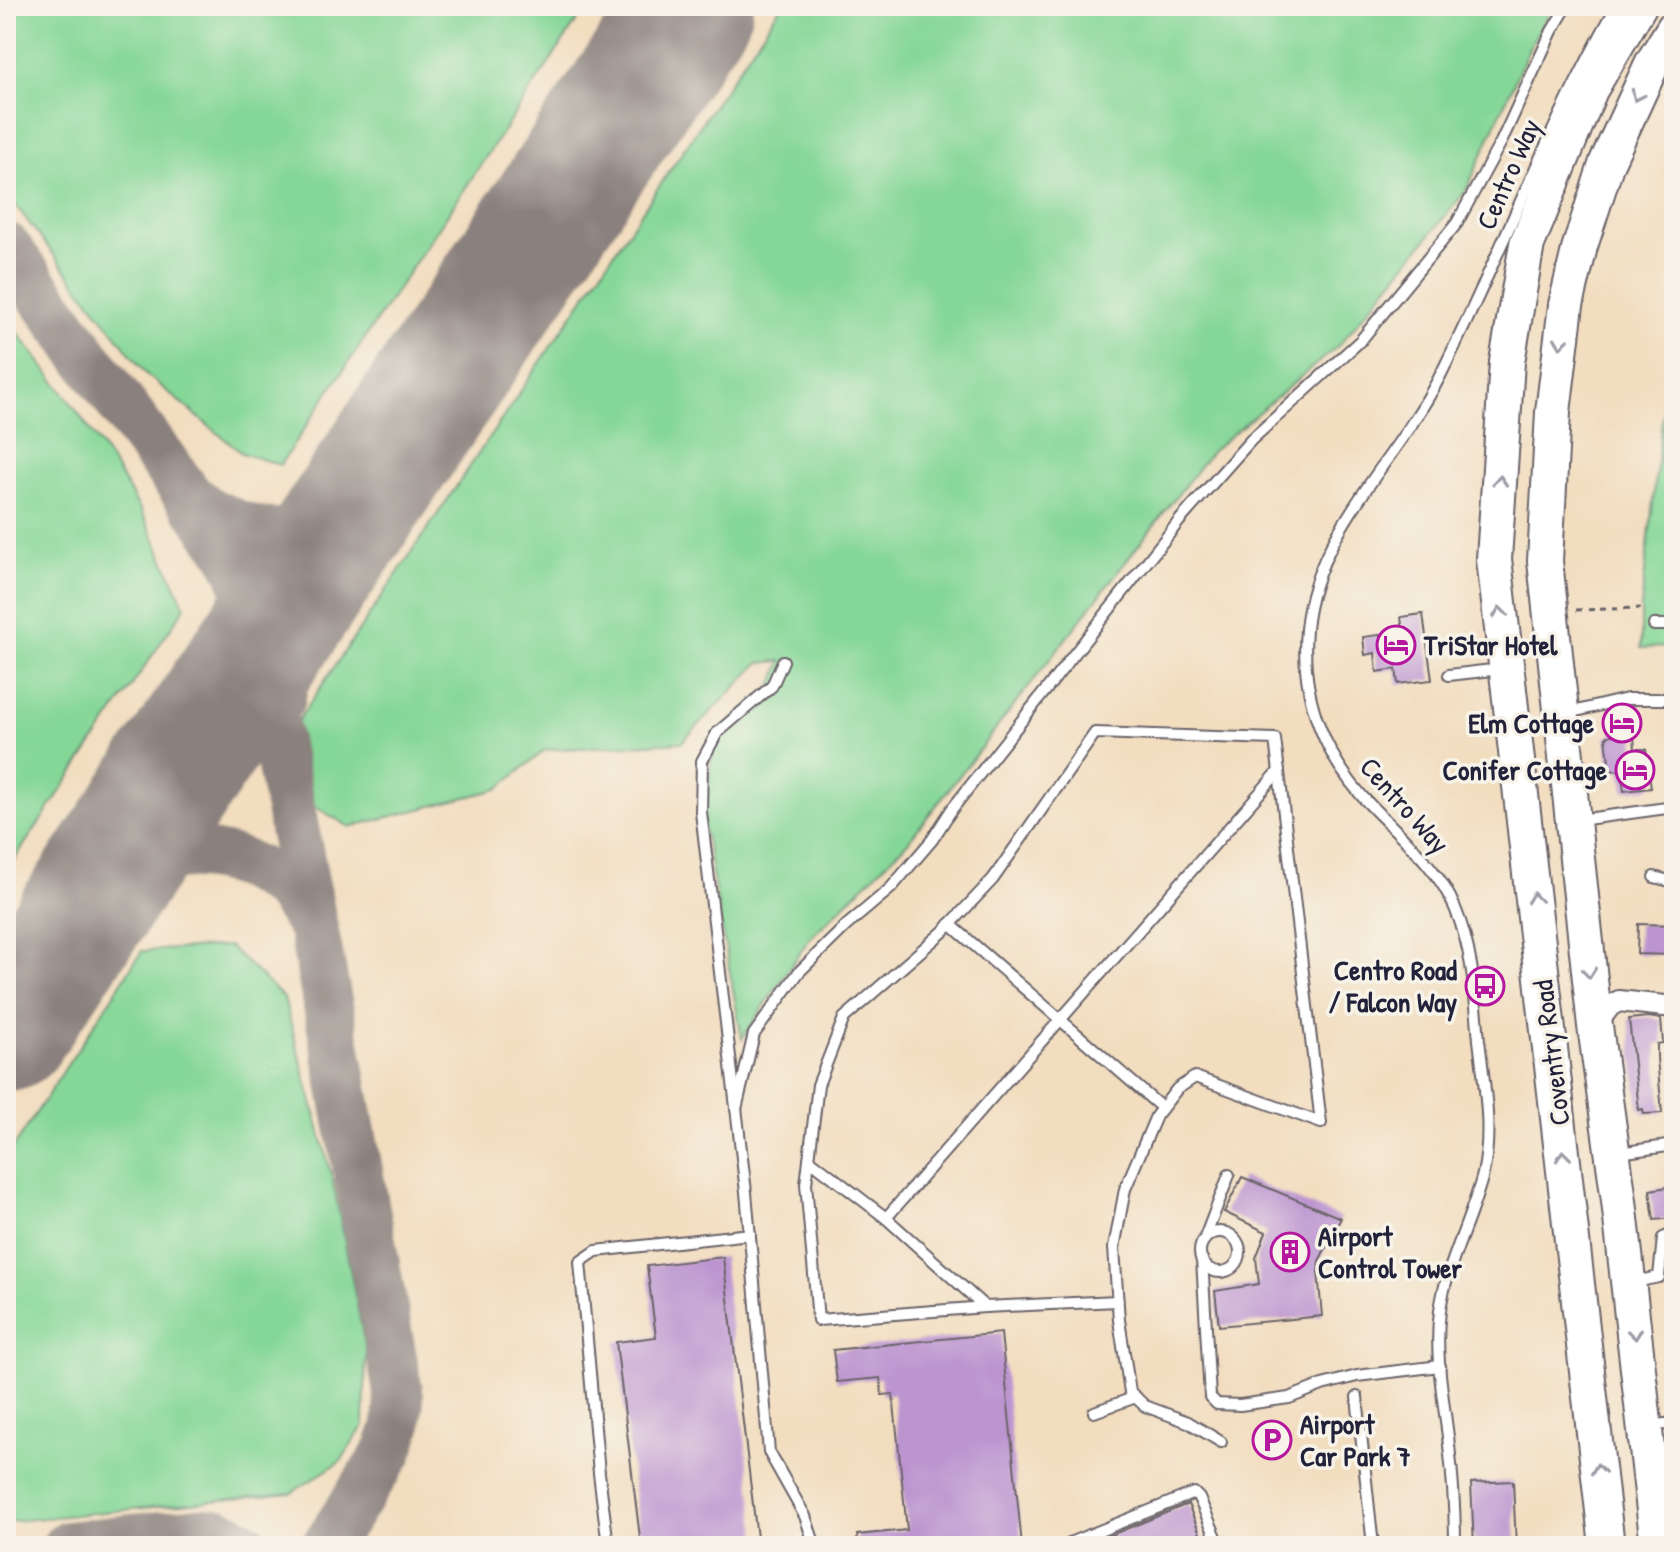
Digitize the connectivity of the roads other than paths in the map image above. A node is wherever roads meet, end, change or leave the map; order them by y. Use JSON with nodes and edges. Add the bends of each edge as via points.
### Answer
{"nodes":[{"id":1,"x":1567,"y":6,"type":"edge"},
{"id":2,"x":1617,"y":6,"type":"edge"},
{"id":3,"x":1639,"y":6,"type":"edge"},
{"id":4,"x":1674,"y":28,"type":"edge"},
{"id":5,"x":1654,"y":625,"type":"dead end"},
{"id":6,"x":1674,"y":625,"type":"edge"},
{"id":7,"x":783,"y":661,"type":"dead end"},
{"id":8,"x":1507,"y":668,"type":"junction"},
{"id":9,"x":1449,"y":675,"type":"dead end"},
{"id":10,"x":1674,"y":699,"type":"edge"},
{"id":11,"x":1562,"y":714,"type":"junction"},
{"id":12,"x":1279,"y":771,"type":"junction"},
{"id":13,"x":1674,"y":807,"type":"edge"},
{"id":14,"x":1573,"y":821,"type":"junction"},
{"id":15,"x":1654,"y":877,"type":"dead end"},
{"id":16,"x":1674,"y":882,"type":"edge"},
{"id":17,"x":950,"y":924,"type":"junction"},
{"id":18,"x":1674,"y":1007,"type":"edge"},
{"id":19,"x":1059,"y":1021,"type":"junction"},
{"id":20,"x":1595,"y":1026,"type":"junction"},
{"id":21,"x":1162,"y":1108,"type":"junction"},
{"id":22,"x":736,"y":1109,"type":"junction"},
{"id":23,"x":1674,"y":1145,"type":"edge"},
{"id":24,"x":1614,"y":1154,"type":"junction"},
{"id":25,"x":809,"y":1159,"type":"junction"},
{"id":26,"x":1229,"y":1175,"type":"dead end"},
{"id":27,"x":886,"y":1218,"type":"junction"},
{"id":28,"x":1674,"y":1233,"type":"edge"},
{"id":29,"x":750,"y":1234,"type":"junction"},
{"id":30,"x":1204,"y":1240,"type":"junction"},
{"id":31,"x":1202,"y":1259,"type":"junction"},
{"id":32,"x":1629,"y":1282,"type":"junction"},
{"id":33,"x":1118,"y":1301,"type":"junction"},
{"id":34,"x":985,"y":1307,"type":"junction"},
{"id":35,"x":1440,"y":1366,"type":"junction"},
{"id":36,"x":1136,"y":1397,"type":"junction"},
{"id":37,"x":1357,"y":1397,"type":"dead end"},
{"id":38,"x":1094,"y":1412,"type":"dead end"},
{"id":39,"x":1660,"y":1424,"type":"edge"},
{"id":40,"x":1221,"y":1442,"type":"dead end"},
{"id":41,"x":608,"y":1546,"type":"edge"},
{"id":42,"x":815,"y":1546,"type":"edge"},
{"id":43,"x":1069,"y":1546,"type":"edge"},
{"id":44,"x":1220,"y":1546,"type":"edge"},
{"id":45,"x":1373,"y":1546,"type":"edge"},
{"id":46,"x":1455,"y":1546,"type":"edge"},
{"id":47,"x":1607,"y":1546,"type":"edge"},
{"id":48,"x":1658,"y":1546,"type":"edge"}],
"edges":[{"from":1,"to":22,"type":"lane","via":[[1457,223],[1361,340],[1251,440],[1180,520],[891,888],[799,972],[754,1034]]},
{"from":2,"to":35,"type":"lane","name":"Centro Way","via":[[1580,70],[1436,383],[1322,560],[1307,624],[1305,668],[1326,745],[1348,783],[1431,868],[1454,904],[1473,980],[1488,1139],[1484,1170],[1440,1310]]},
{"from":8,"to":3,"type":"highway","name":"Coventry Road","one_way":true,"via":[[1494,559],[1507,362],[1527,244],[1590,90]]},
{"from":4,"to":11,"type":"highway","name":"Coventry Road","one_way":true,"via":[[1607,162],[1566,305],[1553,412],[1545,561]]},
{"from":5,"to":6,"type":"lane"},
{"from":7,"to":22,"type":"lane","via":[[772,686],[717,733],[702,761],[701,812]]},
{"from":8,"to":9,"type":"lane"},
{"from":47,"to":8,"type":"highway","name":"Coventry Road","one_way":true},
{"from":10,"to":11,"type":"lane","via":[[1627,699]]},
{"from":11,"to":14,"type":"highway","name":"Coventry Road"},
{"from":12,"to":17,"type":"lane","via":[[1275,739],[1095,733],[993,879]]},
{"from":12,"to":19,"type":"lane"},
{"from":12,"to":21,"type":"lane","via":[[1321,1123],[1195,1077]]},
{"from":13,"to":14,"type":"lane"},
{"from":14,"to":20,"type":"highway","name":"Coventry Road","one_way":true},
{"from":15,"to":16,"type":"lane"},
{"from":17,"to":19,"type":"lane"},
{"from":17,"to":25,"type":"lane","via":[[844,1018],[818,1085]]},
{"from":18,"to":20,"type":"street","via":[[1619,1001]]},
{"from":19,"to":21,"type":"lane"},
{"from":19,"to":27,"type":"lane"},
{"from":20,"to":24,"type":"highway","name":"Coventry Road"},
{"from":21,"to":33,"type":"lane","via":[[1125,1189],[1114,1248]]},
{"from":22,"to":29,"type":"lane"},
{"from":23,"to":24,"type":"lane"},
{"from":24,"to":32,"type":"highway","name":"Coventry Road"},
{"from":25,"to":27,"type":"lane"},
{"from":25,"to":34,"type":"lane","via":[[806,1184],[818,1320]]},
{"from":26,"to":30,"type":"lane"},
{"from":27,"to":34,"type":"lane"},
{"from":28,"to":32,"type":"lane","via":[[1663,1238],[1659,1277]]},
{"from":29,"to":41,"type":"lane","via":[[596,1251],[580,1262]]},
{"from":29,"to":42,"type":"lane","via":[[769,1452],[805,1516]]},
{"from":30,"to":31,"type":"lane"},
{"from":30,"to":31,"type":"lane","via":[[1228,1233],[1238,1242],[1240,1255],[1235,1266],[1223,1272],[1210,1269]]},
{"from":31,"to":35,"type":"lane","via":[[1210,1397],[1217,1404],[1289,1398],[1357,1376]]},
{"from":32,"to":39,"type":"highway","name":"Coventry Road","one_way":true},
{"from":33,"to":34,"type":"lane"},
{"from":33,"to":36,"type":"lane","via":[[1130,1392]]},
{"from":35,"to":46,"type":"lane","name":"Centro Way"},
{"from":36,"to":38,"type":"lane"},
{"from":36,"to":40,"type":"lane"},
{"from":37,"to":45,"type":"lane"},
{"from":39,"to":48,"type":"highway","name":"Coventry Road"},
{"from":43,"to":44,"type":"lane","via":[[1194,1493]]}]}
